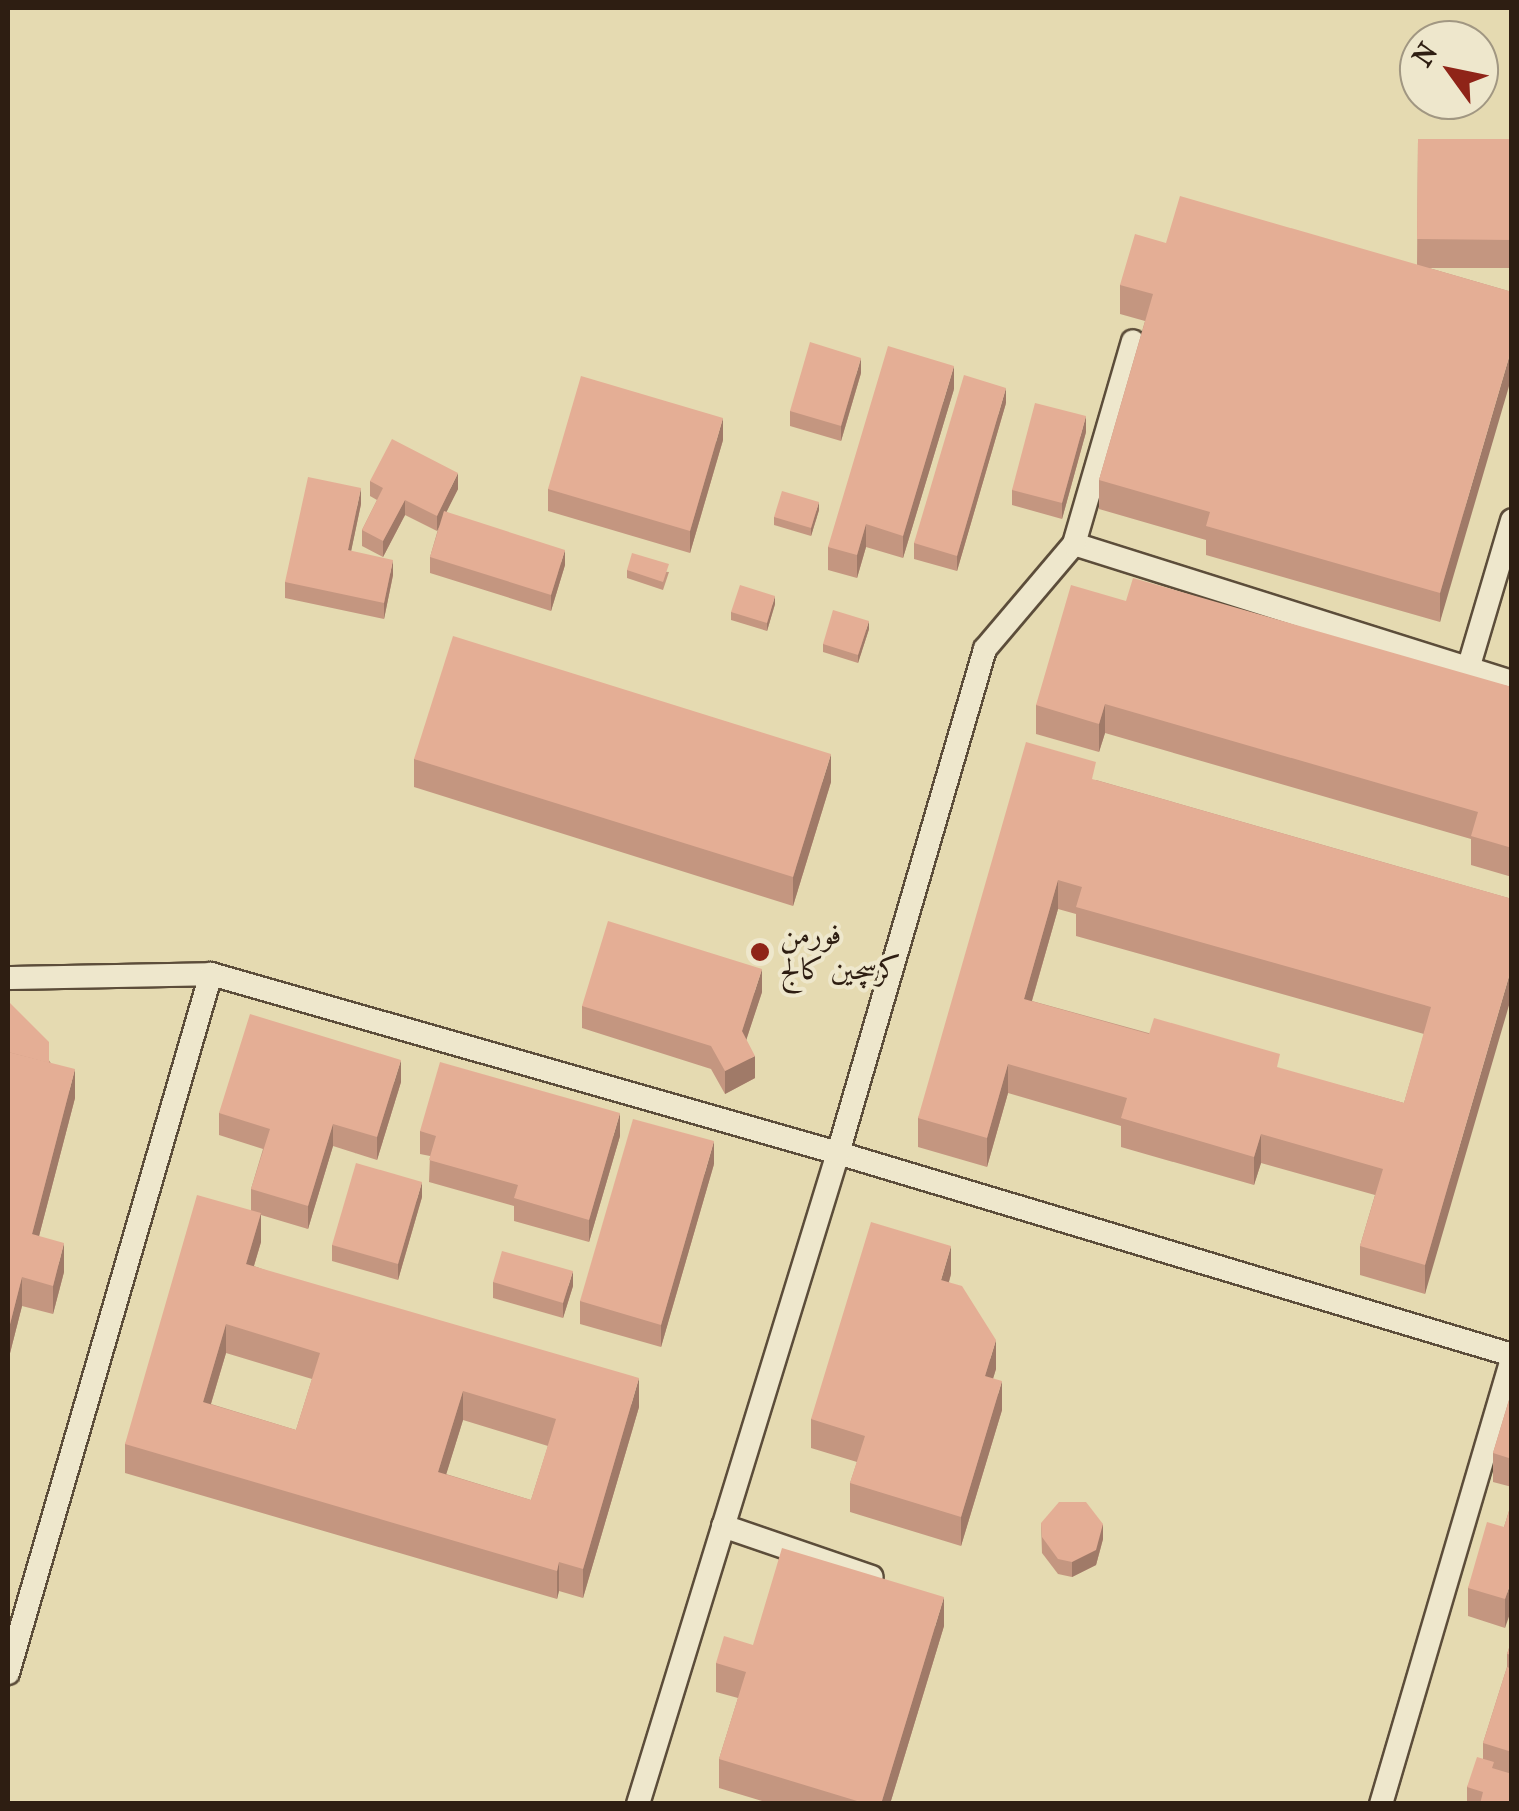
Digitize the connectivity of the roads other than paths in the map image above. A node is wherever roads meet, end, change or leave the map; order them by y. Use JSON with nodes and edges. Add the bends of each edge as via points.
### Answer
{"nodes":[{"id":1,"x":1134,"y":342,"type":"edge"},
{"id":2,"x":1512,"y":520,"type":"edge"},
{"id":3,"x":1074,"y":544,"type":"junction"},
{"id":4,"x":1468,"y":668,"type":"junction"},
{"id":5,"x":1512,"y":682,"type":"edge"},
{"id":6,"x":210,"y":974,"type":"junction"},
{"id":7,"x":8,"y":978,"type":"edge"},
{"id":8,"x":838,"y":1153,"type":"junction"},
{"id":9,"x":1512,"y":1357,"type":"edge"},
{"id":10,"x":723,"y":1526,"type":"junction"},
{"id":11,"x":880,"y":1579,"type":"edge"},
{"id":12,"x":8,"y":1673,"type":"edge"},
{"id":13,"x":638,"y":1804,"type":"edge"},
{"id":14,"x":1382,"y":1804,"type":"edge"}],
"edges":[{"from":1,"to":3,"type":"lane"},
{"from":2,"to":4,"type":"lane"},
{"from":3,"to":4,"type":"lane"},
{"from":3,"to":8,"type":"lane","via":[[985,649]]},
{"from":4,"to":5,"type":"lane"},
{"from":6,"to":7,"type":"lane"},
{"from":6,"to":8,"type":"lane"},
{"from":6,"to":12,"type":"lane"},
{"from":8,"to":9,"type":"lane"},
{"from":8,"to":10,"type":"lane"},
{"from":9,"to":14,"type":"lane"},
{"from":10,"to":11,"type":"lane"},
{"from":10,"to":13,"type":"lane"}]}
